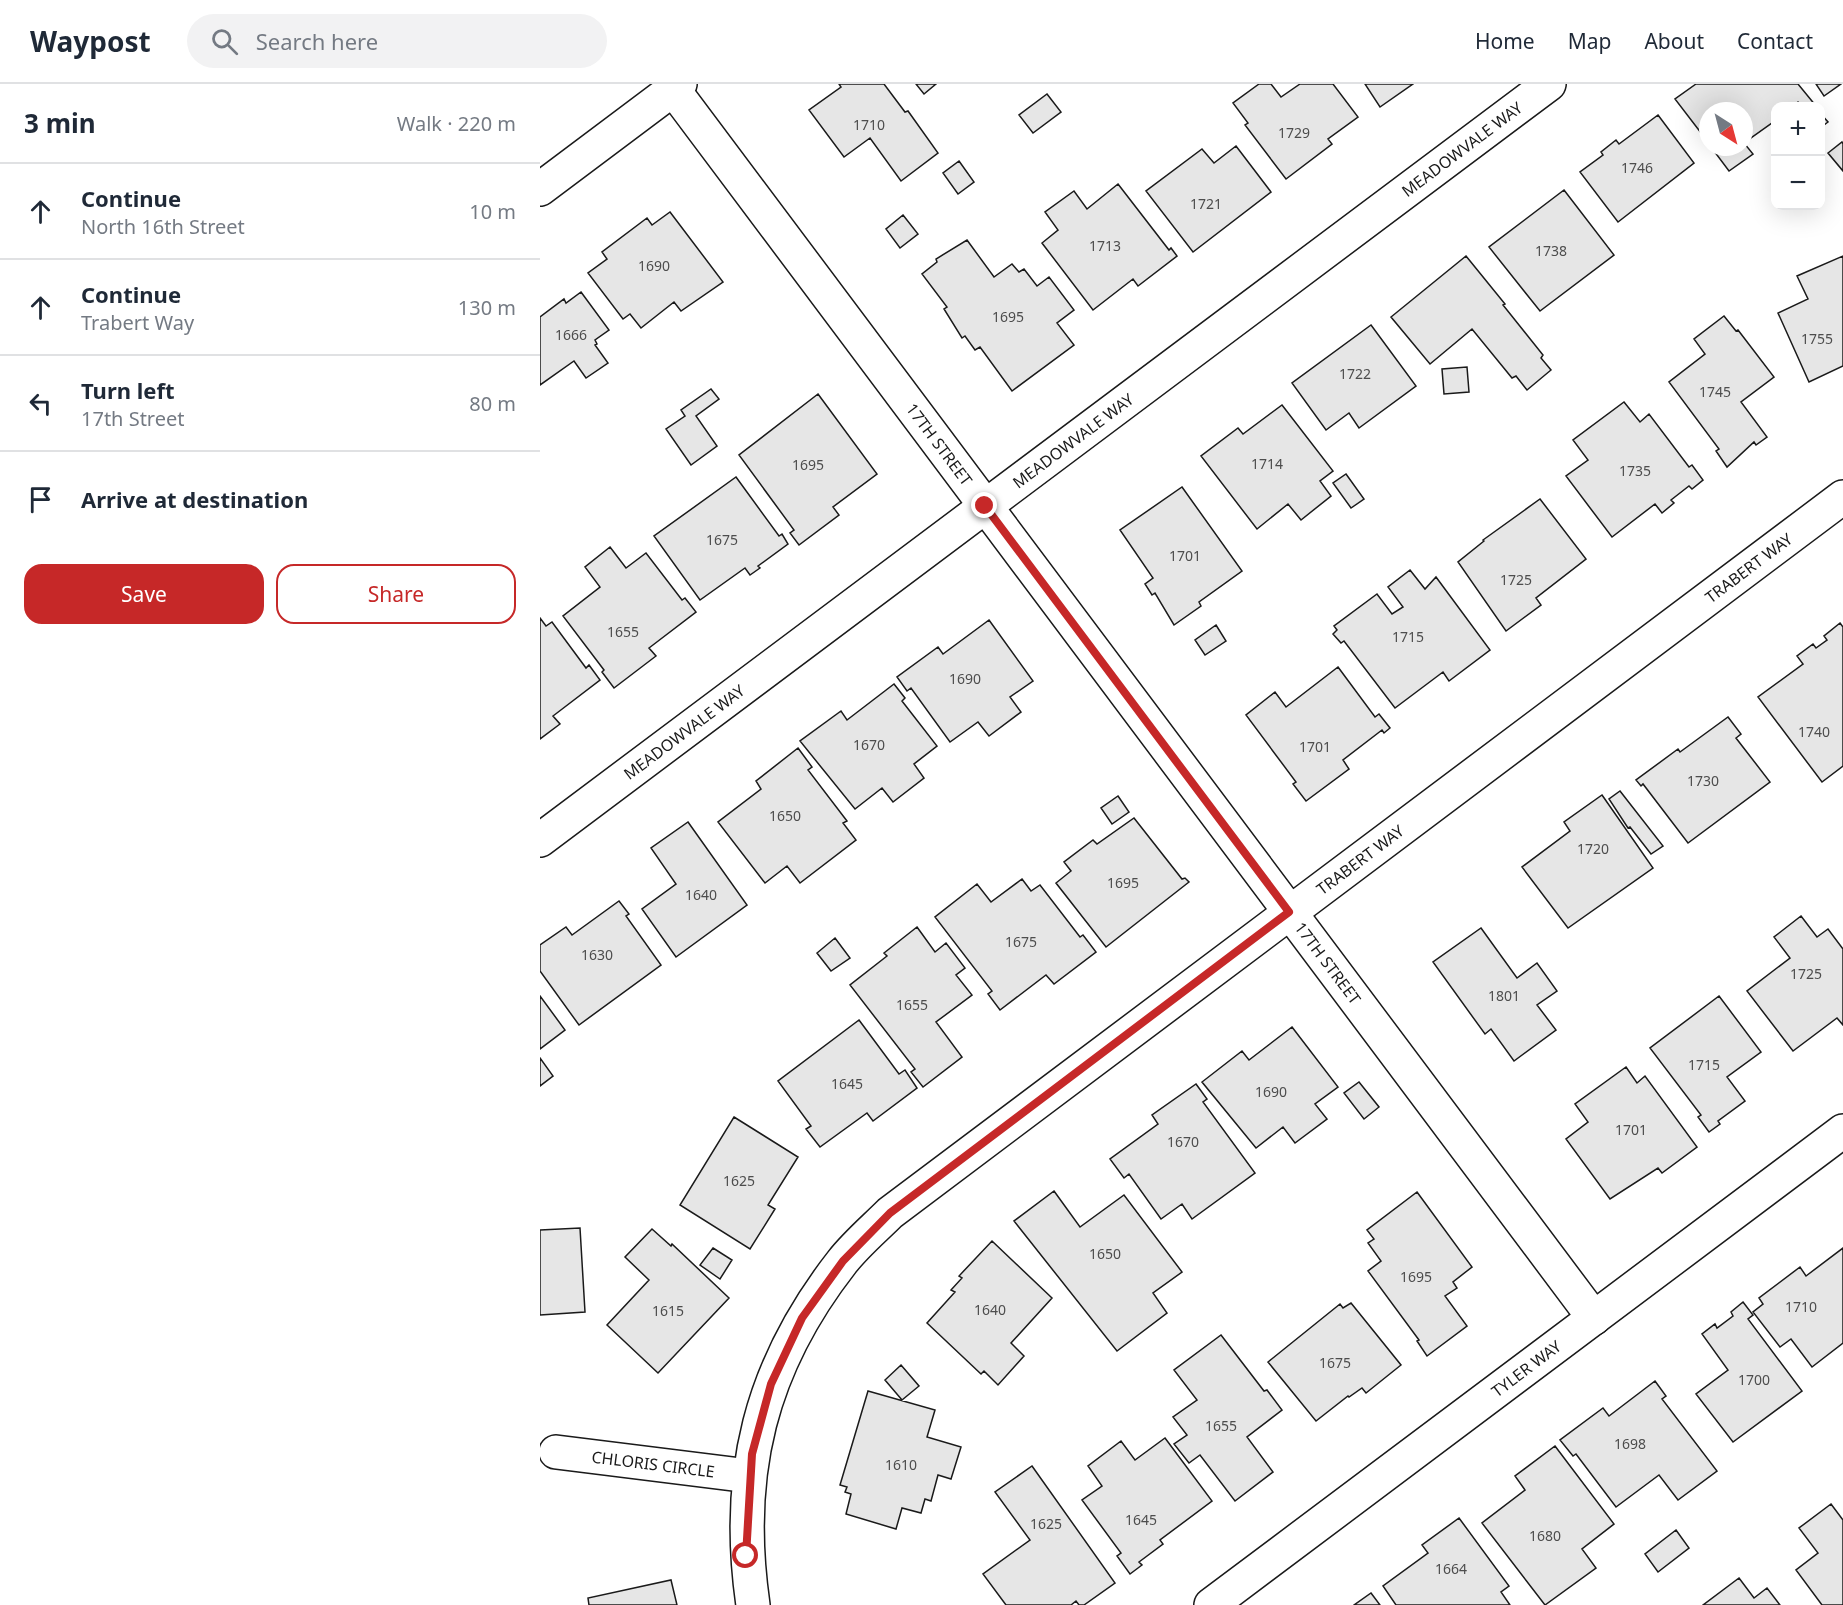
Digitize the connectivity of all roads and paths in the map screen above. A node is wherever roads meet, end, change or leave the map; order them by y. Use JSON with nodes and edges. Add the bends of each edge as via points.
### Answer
{"nodes":[{"id":1,"x":1549,"y":84,"type":"edge"},
{"id":2,"x":676,"y":87,"type":"edge"},
{"id":3,"x":540,"y":189,"type":"edge"},
{"id":4,"x":1843,"y":497,"type":"edge"},
{"id":5,"x":985,"y":506,"type":"junction"},
{"id":6,"x":540,"y":840,"type":"edge"},
{"id":7,"x":1289,"y":912,"type":"junction"},
{"id":8,"x":1843,"y":1131,"type":"edge"},
{"id":9,"x":1594,"y":1318,"type":"junction"},
{"id":10,"x":556,"y":1452,"type":"dead end"},
{"id":11,"x":749,"y":1476,"type":"junction"},
{"id":12,"x":753,"y":1605,"type":"edge"},
{"id":13,"x":1211,"y":1605,"type":"edge"}],
"edges":[{"from":1,"to":5,"type":"street","name":"MEADOWVALE WAY"},
{"from":2,"to":3,"type":"street"},
{"from":2,"to":5,"type":"street","name":"17TH STREET"},
{"from":4,"to":7,"type":"street","name":"TRABERT WAY"},
{"from":5,"to":6,"type":"street","name":"MEADOWVALE WAY"},
{"from":5,"to":7,"type":"street","name":"17TH STREET"},
{"from":7,"to":9,"type":"street","name":"17TH STREET"},
{"from":7,"to":11,"type":"street","name":"TRABERT WAY","via":[[890,1213],[843,1261],[802,1318],[771,1384]]},
{"from":8,"to":9,"type":"street","name":"TYLER WAY"},
{"from":9,"to":13,"type":"street","name":"TYLER WAY"},
{"from":10,"to":11,"type":"street","name":"CHLORIS CIRCLE"},
{"from":11,"to":12,"type":"street","name":"TRABERT WAY","via":[[746,1556]]}]}
